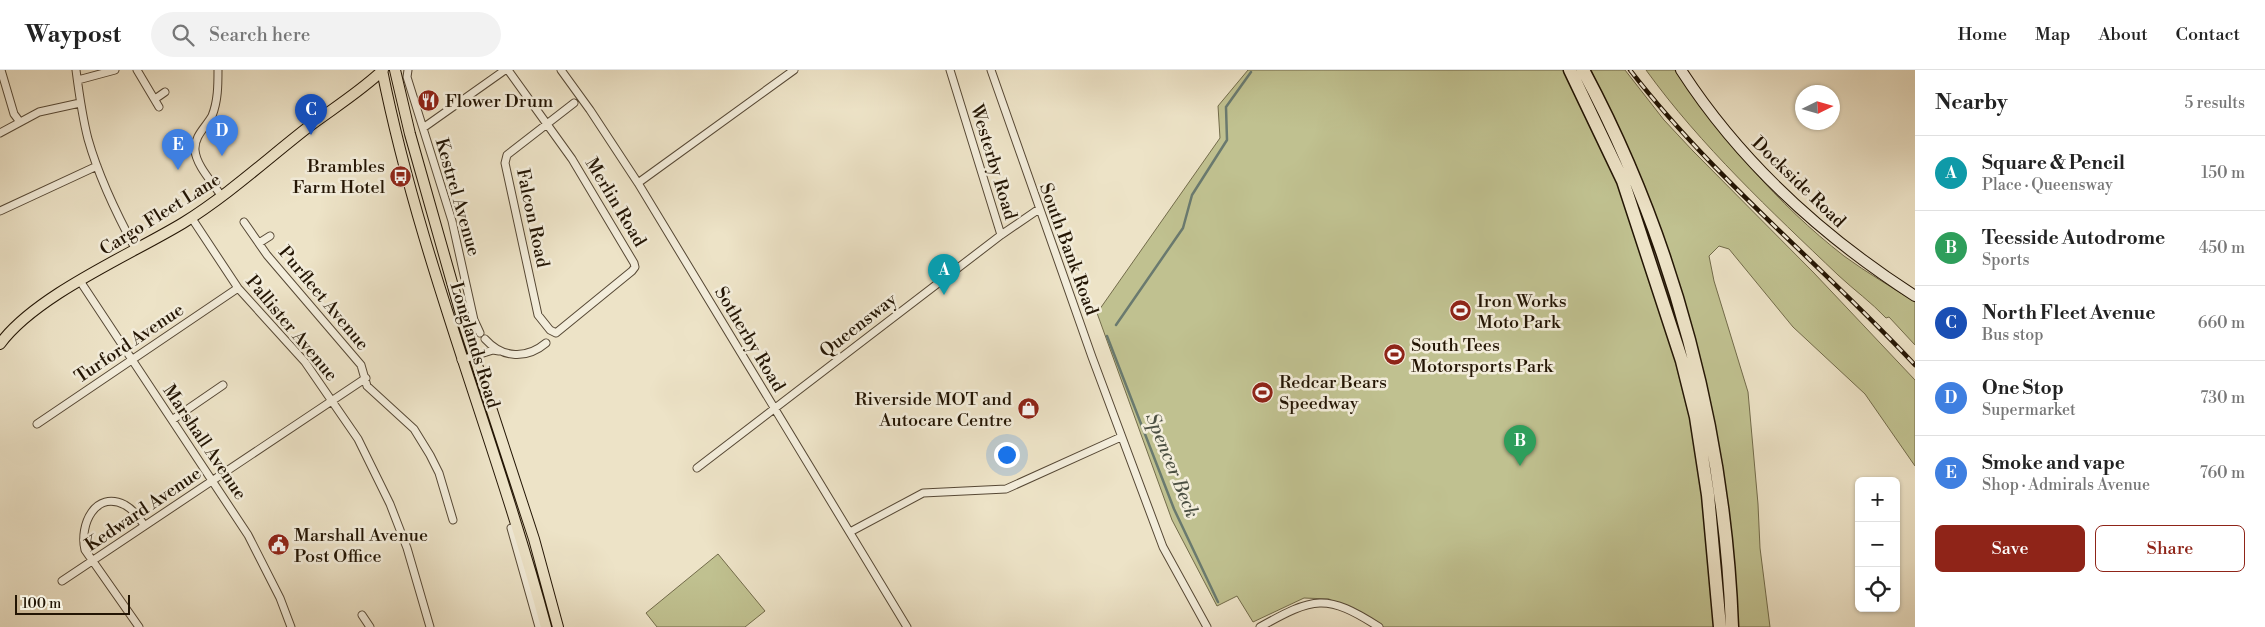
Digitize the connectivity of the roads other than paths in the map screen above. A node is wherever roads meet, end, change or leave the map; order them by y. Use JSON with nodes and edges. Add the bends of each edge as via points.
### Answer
{"nodes":[{"id":1,"x":1,"y":70,"type":"edge"},
{"id":2,"x":76,"y":70,"type":"edge"},
{"id":3,"x":115,"y":70,"type":"edge"},
{"id":4,"x":137,"y":70,"type":"edge"},
{"id":5,"x":218,"y":70,"type":"edge"},
{"id":6,"x":382,"y":70,"type":"edge"},
{"id":7,"x":395,"y":70,"type":"edge"},
{"id":8,"x":408,"y":70,"type":"edge"},
{"id":9,"x":507,"y":70,"type":"edge"},
{"id":10,"x":561,"y":70,"type":"edge"},
{"id":11,"x":794,"y":70,"type":"edge"},
{"id":12,"x":950,"y":70,"type":"edge"},
{"id":13,"x":991,"y":70,"type":"edge"},
{"id":14,"x":1570,"y":70,"type":"edge"},
{"id":15,"x":1583,"y":70,"type":"edge"},
{"id":16,"x":1681,"y":70,"type":"edge"},
{"id":17,"x":78,"y":80,"type":"junction"},
{"id":18,"x":165,"y":92,"type":"dead end"},
{"id":19,"x":155,"y":98,"type":"junction"},
{"id":20,"x":80,"y":104,"type":"junction"},
{"id":21,"x":574,"y":104,"type":"dead end"},
{"id":22,"x":159,"y":107,"type":"dead end"},
{"id":23,"x":20,"y":122,"type":"junction"},
{"id":24,"x":547,"y":124,"type":"junction"},
{"id":25,"x":423,"y":128,"type":"junction"},
{"id":26,"x":0,"y":133,"type":"edge"},
{"id":27,"x":97,"y":166,"type":"junction"},
{"id":28,"x":638,"y":183,"type":"junction"},
{"id":29,"x":222,"y":197,"type":"junction"},
{"id":30,"x":1039,"y":209,"type":"junction"},
{"id":31,"x":0,"y":211,"type":"edge"},
{"id":32,"x":191,"y":218,"type":"junction"},
{"id":33,"x":244,"y":222,"type":"dead end"},
{"id":34,"x":1002,"y":235,"type":"junction"},
{"id":35,"x":270,"y":236,"type":"dead end"},
{"id":36,"x":259,"y":244,"type":"junction"},
{"id":37,"x":136,"y":250,"type":"junction"},
{"id":38,"x":80,"y":281,"type":"junction"},
{"id":39,"x":238,"y":288,"type":"junction"},
{"id":40,"x":1915,"y":296,"type":"edge"},
{"id":41,"x":556,"y":333,"type":"joint"},
{"id":42,"x":546,"y":343,"type":"dead end"},
{"id":43,"x":0,"y":344,"type":"edge"},
{"id":44,"x":499,"y":351,"type":"junction"},
{"id":45,"x":478,"y":354,"type":"junction"},
{"id":46,"x":132,"y":360,"type":"junction"},
{"id":47,"x":461,"y":360,"type":"junction"},
{"id":48,"x":366,"y":378,"type":"junction"},
{"id":49,"x":223,"y":385,"type":"dead end"},
{"id":50,"x":332,"y":400,"type":"junction"},
{"id":51,"x":774,"y":409,"type":"junction"},
{"id":52,"x":172,"y":420,"type":"junction"},
{"id":53,"x":38,"y":424,"type":"dead end"},
{"id":54,"x":1121,"y":437,"type":"junction"},
{"id":55,"x":697,"y":468,"type":"dead end"},
{"id":56,"x":212,"y":481,"type":"junction"},
{"id":57,"x":453,"y":520,"type":"dead end"},
{"id":58,"x":144,"y":525,"type":"junction"},
{"id":59,"x":511,"y":528,"type":"dead end"},
{"id":60,"x":850,"y":532,"type":"junction"},
{"id":61,"x":92,"y":561,"type":"junction"},
{"id":62,"x":62,"y":581,"type":"dead end"},
{"id":63,"x":362,"y":615,"type":"dead end"},
{"id":64,"x":904,"y":626,"type":"edge"},
{"id":65,"x":139,"y":627,"type":"edge"},
{"id":66,"x":291,"y":627,"type":"edge"},
{"id":67,"x":370,"y":627,"type":"edge"},
{"id":68,"x":430,"y":627,"type":"edge"},
{"id":69,"x":539,"y":627,"type":"edge"},
{"id":70,"x":546,"y":627,"type":"edge"},
{"id":71,"x":558,"y":627,"type":"edge"},
{"id":72,"x":1207,"y":627,"type":"edge"},
{"id":73,"x":1260,"y":627,"type":"edge"},
{"id":74,"x":1379,"y":627,"type":"edge"},
{"id":75,"x":1720,"y":627,"type":"edge"},
{"id":76,"x":1732,"y":627,"type":"edge"}],
"edges":[{"from":1,"to":23,"type":"street","via":[[14,114]]},
{"from":2,"to":17,"type":"street"},
{"from":3,"to":17,"type":"street"},
{"from":4,"to":19,"type":"street"},
{"from":5,"to":29,"type":"street","via":[[217,98],[195,150],[201,166]]},
{"from":6,"to":29,"type":"main road","name":"Cargo Fleet Lane"},
{"from":6,"to":47,"type":"main road","name":"Longlands Road","via":[[407,174]]},
{"from":7,"to":45,"type":"main road","name":"Longlands Road","via":[[410,134]]},
{"from":8,"to":25,"type":"street","name":"Kestrel Avenue"},
{"from":9,"to":24,"type":"street","name":"Merlin Road"},
{"from":9,"to":25,"type":"street"},
{"from":10,"to":28,"type":"street","name":"Sotherby Road"},
{"from":11,"to":28,"type":"street"},
{"from":12,"to":34,"type":"street","name":"Westerby Road"},
{"from":13,"to":30,"type":"street","name":"South Bank Road"},
{"from":14,"to":75,"type":"highway","via":[[1622,181],[1682,361],[1696,417],[1708,495]]},
{"from":15,"to":76,"type":"highway","via":[[1635,180],[1666,261],[1692,354],[1721,501]]},
{"from":16,"to":40,"type":"main road","name":"Dockside Road","via":[[1716,120],[1772,184],[1836,241]]},
{"from":17,"to":20,"type":"street"},
{"from":18,"to":19,"type":"street"},
{"from":19,"to":22,"type":"street"},
{"from":20,"to":23,"type":"street","via":[[39,112]]},
{"from":20,"to":27,"type":"street"},
{"from":21,"to":24,"type":"street","name":"Falcon Road"},
{"from":23,"to":26,"type":"street"},
{"from":24,"to":41,"type":"street","name":"Falcon Road","via":[[507,155],[505,163],[538,315]]},
{"from":24,"to":41,"type":"street","name":"Merlin Road","via":[[598,201],[635,267]]},
{"from":25,"to":44,"type":"street","name":"Kestrel Avenue","via":[[452,221],[474,320],[482,336]]},
{"from":27,"to":31,"type":"street"},
{"from":27,"to":37,"type":"street"},
{"from":28,"to":51,"type":"street","name":"Sotherby Road"},
{"from":29,"to":32,"type":"main road","name":"Cargo Fleet Lane"},
{"from":30,"to":34,"type":"street","name":"Queensway"},
{"from":30,"to":54,"type":"street","name":"South Bank Road"},
{"from":32,"to":37,"type":"main road","name":"Cargo Fleet Lane"},
{"from":32,"to":39,"type":"street","name":"Pallister Avenue"},
{"from":33,"to":36,"type":"street","name":"Purfleet Avenue"},
{"from":34,"to":51,"type":"street","name":"Queensway"},
{"from":35,"to":36,"type":"street"},
{"from":36,"to":48,"type":"street","name":"Purfleet Avenue","via":[[361,365]]},
{"from":37,"to":38,"type":"main road","name":"Cargo Fleet Lane"},
{"from":38,"to":43,"type":"main road","name":"Cargo Fleet Lane","via":[[36,309]]},
{"from":38,"to":46,"type":"street","name":"Marshall Avenue"},
{"from":39,"to":46,"type":"street","name":"Turford Avenue"},
{"from":39,"to":50,"type":"street","name":"Pallister Avenue","via":[[305,362]]},
{"from":42,"to":44,"type":"street","via":[[528,354]]},
{"from":44,"to":45,"type":"street"},
{"from":45,"to":47,"type":"street"},
{"from":45,"to":71,"type":"main road","name":"Longlands Road"},
{"from":46,"to":52,"type":"street","name":"Marshall Avenue"},
{"from":46,"to":53,"type":"street","name":"Turford Avenue"},
{"from":47,"to":70,"type":"main road","name":"Longlands Road","via":[[523,543]]},
{"from":48,"to":50,"type":"street","name":"Kedward Avenue"},
{"from":48,"to":57,"type":"street","name":"Purfleet Avenue","via":[[367,386],[414,429],[430,455]]},
{"from":49,"to":52,"type":"street"},
{"from":50,"to":56,"type":"street","name":"Kedward Avenue"},
{"from":50,"to":68,"type":"street","name":"Pallister Avenue","via":[[358,439],[390,504],[408,548]]},
{"from":51,"to":55,"type":"street","name":"Queensway"},
{"from":51,"to":60,"type":"street","name":"Sotherby Road"},
{"from":52,"to":56,"type":"street","name":"Marshall Avenue"},
{"from":54,"to":60,"type":"street","via":[[1006,489],[923,494]]},
{"from":54,"to":72,"type":"street","name":"South Bank Road","via":[[1162,547]]},
{"from":56,"to":58,"type":"street","name":"Kedward Avenue"},
{"from":56,"to":66,"type":"street","name":"Marshall Avenue","via":[[253,543]]},
{"from":58,"to":61,"type":"street","name":"Kedward Avenue"},
{"from":58,"to":61,"type":"street","via":[[125,505],[104,502],[94,508],[88,515],[82,539]]},
{"from":59,"to":69,"type":"street"},
{"from":60,"to":64,"type":"street","name":"Sotherby Road"},
{"from":61,"to":62,"type":"street","name":"Kedward Avenue"},
{"from":61,"to":65,"type":"street"},
{"from":63,"to":67,"type":"street"},
{"from":73,"to":74,"type":"street","via":[[1296,607],[1316,603],[1347,607]]}]}
